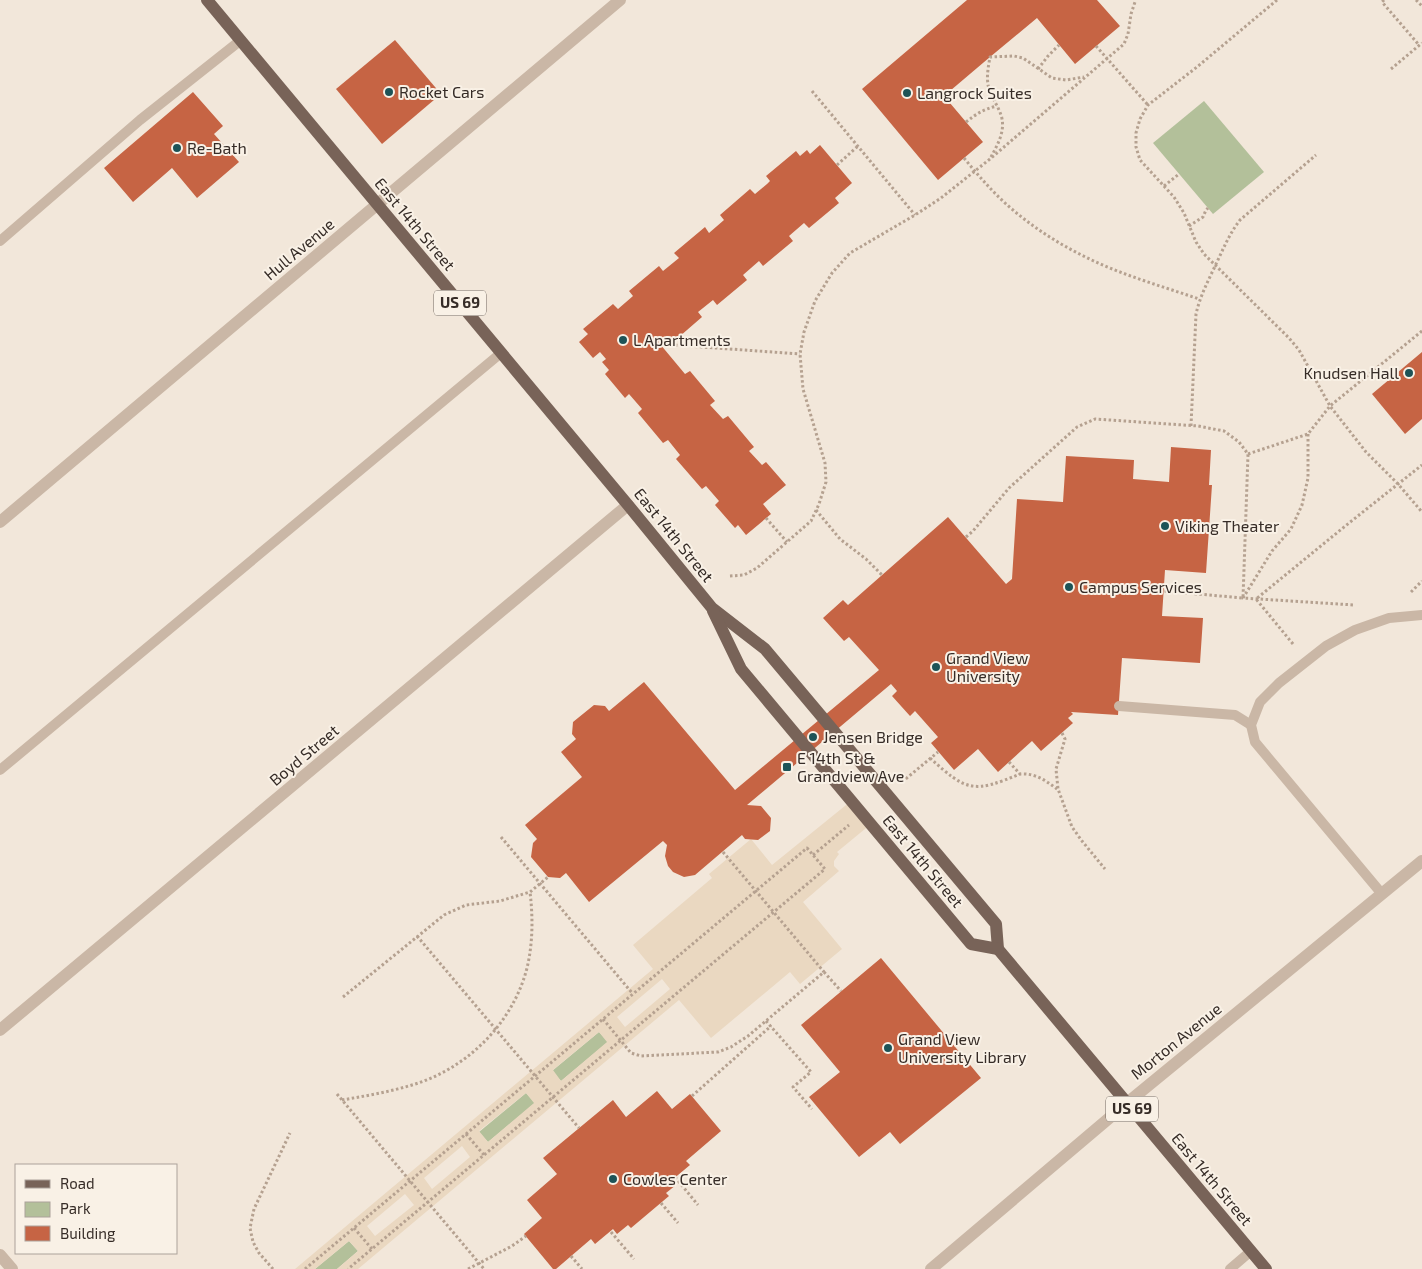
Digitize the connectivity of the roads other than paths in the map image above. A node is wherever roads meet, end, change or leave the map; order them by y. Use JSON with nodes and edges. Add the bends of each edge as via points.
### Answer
{"nodes":[{"id":1,"x":207,"y":0,"type":"edge"},
{"id":2,"x":620,"y":0,"type":"edge"},
{"id":3,"x":241,"y":40,"type":"junction"},
{"id":4,"x":377,"y":204,"type":"junction"},
{"id":5,"x":0,"y":241,"type":"edge"},
{"id":6,"x":501,"y":353,"type":"junction"},
{"id":7,"x":628,"y":505,"type":"junction"},
{"id":8,"x":0,"y":522,"type":"edge"},
{"id":9,"x":712,"y":608,"type":"junction"},
{"id":10,"x":1422,"y":615,"type":"edge"},
{"id":11,"x":1119,"y":706,"type":"dead end"},
{"id":12,"x":1251,"y":725,"type":"junction"},
{"id":13,"x":0,"y":770,"type":"edge"},
{"id":14,"x":1422,"y":861,"type":"edge"},
{"id":15,"x":1382,"y":894,"type":"junction"},
{"id":16,"x":998,"y":949,"type":"junction"},
{"id":17,"x":0,"y":1030,"type":"edge"},
{"id":18,"x":1127,"y":1103,"type":"junction"},
{"id":19,"x":1251,"y":1251,"type":"junction"},
{"id":20,"x":0,"y":1255,"type":"edge"},
{"id":21,"x":12,"y":1269,"type":"edge"},
{"id":22,"x":931,"y":1269,"type":"edge"},
{"id":23,"x":1230,"y":1269,"type":"edge"},
{"id":24,"x":1266,"y":1269,"type":"edge"}],
"edges":[{"from":1,"to":3,"type":"main road","name":"East 14th Street","number":"US 69"},
{"from":2,"to":4,"type":"street","name":"Hull Avenue"},
{"from":3,"to":4,"type":"main road","name":"East 14th Street","number":"US 69"},
{"from":3,"to":5,"type":"lane","via":[[140,120]]},
{"from":4,"to":6,"type":"main road","name":"East 14th Street","number":"US 69"},
{"from":4,"to":8,"type":"street","name":"Hull Avenue"},
{"from":6,"to":7,"type":"main road","name":"East 14th Street","number":"US 69"},
{"from":6,"to":13,"type":"lane"},
{"from":7,"to":9,"type":"main road","name":"East 14th Street","number":"US 69"},
{"from":7,"to":17,"type":"street","name":"Boyd Street"},
{"from":9,"to":16,"type":"main road","name":"East 14th Street","number":"US 69","via":[[765,649],[996,924]]},
{"from":9,"to":16,"type":"main road","name":"East 14th Street","number":"US 69","via":[[741,669],[971,944]]},
{"from":10,"to":12,"type":"lane","via":[[1389,618],[1355,630],[1326,646],[1260,702]]},
{"from":11,"to":12,"type":"lane","via":[[1235,715]]},
{"from":12,"to":15,"type":"lane","via":[[1255,742]]},
{"from":14,"to":15,"type":"street","name":"Morton Avenue"},
{"from":15,"to":18,"type":"street","name":"Morton Avenue"},
{"from":16,"to":18,"type":"main road","name":"East 14th Street","number":"US 69"},
{"from":18,"to":19,"type":"main road","name":"East 14th Street","number":"US 69"},
{"from":18,"to":22,"type":"street","name":"Morton Avenue"},
{"from":19,"to":23,"type":"lane"},
{"from":19,"to":24,"type":"main road","name":"East 14th Street","number":"US 69"},
{"from":20,"to":21,"type":"street"}]}
